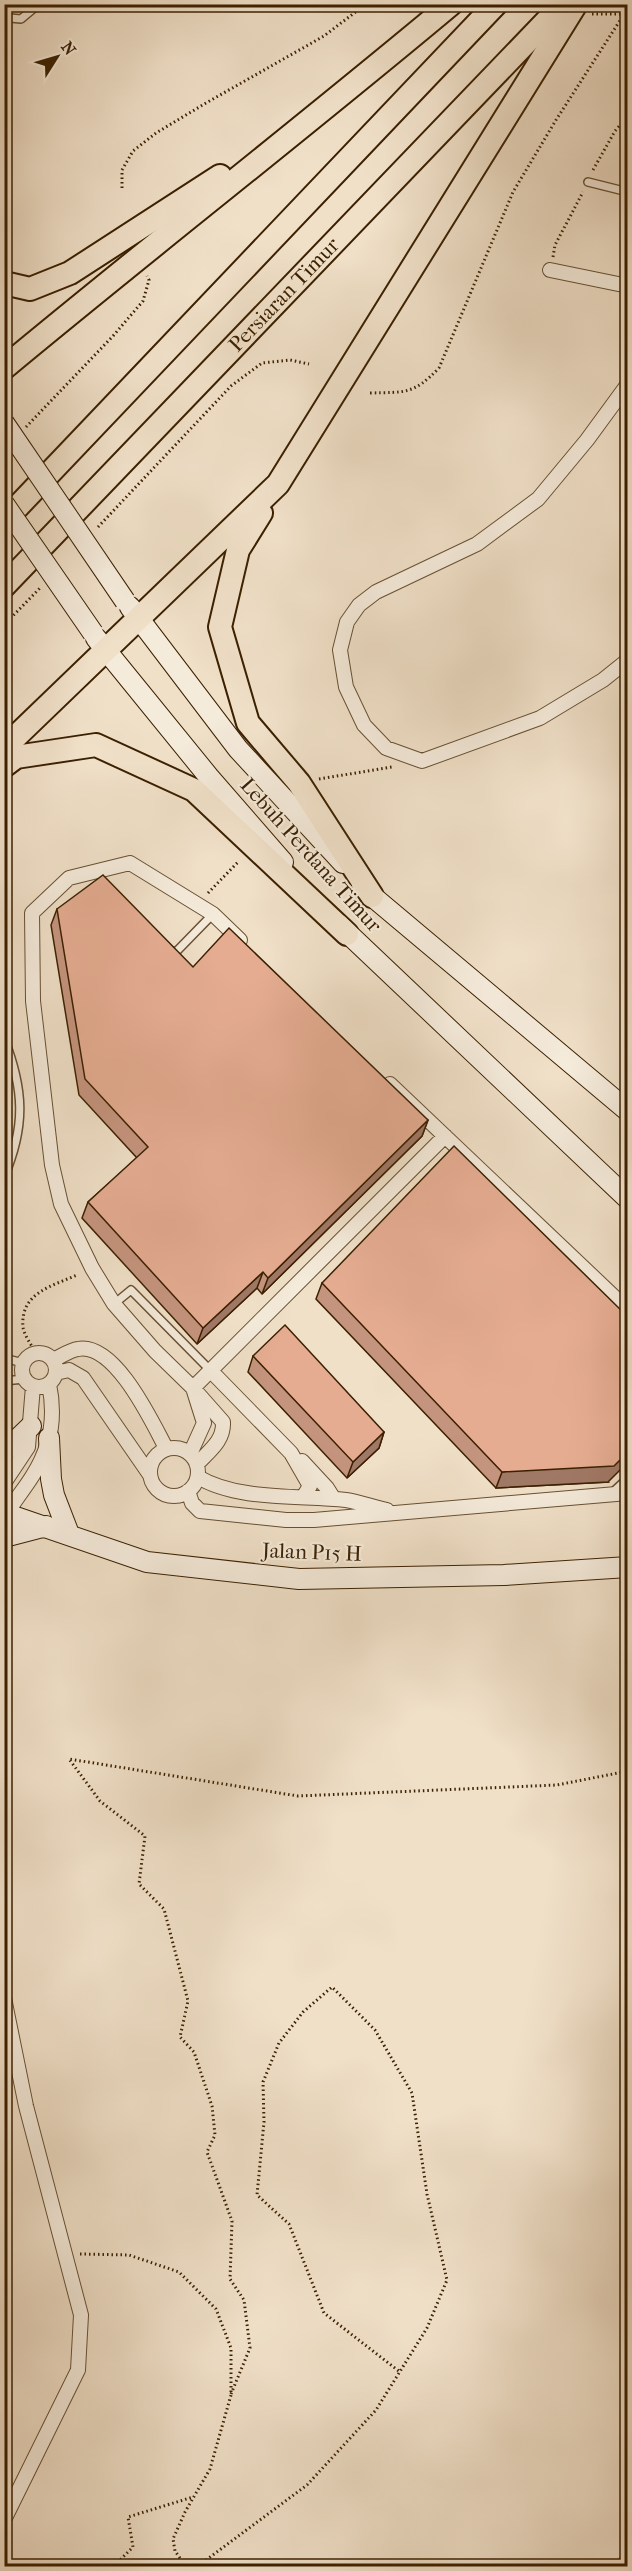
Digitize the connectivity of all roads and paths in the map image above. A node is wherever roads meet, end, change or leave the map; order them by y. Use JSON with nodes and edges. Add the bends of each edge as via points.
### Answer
{"nodes":[{"id":1,"x":39,"y":4,"type":"edge"},
{"id":2,"x":366,"y":4,"type":"edge"},
{"id":3,"x":451,"y":4,"type":"edge"},
{"id":4,"x":496,"y":4,"type":"edge"},
{"id":5,"x":569,"y":8,"type":"edge"},
{"id":6,"x":627,"y":9,"type":"edge"},
{"id":7,"x":4,"y":10,"type":"edge"},
{"id":8,"x":623,"y":14,"type":"junction"},
{"id":9,"x":337,"y":100,"type":"junction"},
{"id":10,"x":588,"y":182,"type":"dead end"},
{"id":11,"x":122,"y":188,"type":"dead end"},
{"id":12,"x":627,"y":192,"type":"edge"},
{"id":13,"x":144,"y":269,"type":"dead end"},
{"id":14,"x":550,"y":270,"type":"dead end"},
{"id":15,"x":4,"y":283,"type":"edge"},
{"id":16,"x":627,"y":286,"type":"edge"},
{"id":17,"x":309,"y":364,"type":"dead end"},
{"id":18,"x":4,"y":368,"type":"edge"},
{"id":19,"x":627,"y":384,"type":"edge"},
{"id":20,"x":370,"y":393,"type":"dead end"},
{"id":21,"x":12,"y":428,"type":"edge"},
{"id":22,"x":278,"y":484,"type":"junction"},
{"id":23,"x":4,"y":504,"type":"edge"},
{"id":24,"x":4,"y":521,"type":"edge"},
{"id":25,"x":93,"y":531,"type":"dead end"},
{"id":26,"x":45,"y":583,"type":"dead end"},
{"id":27,"x":4,"y":586,"type":"edge"},
{"id":28,"x":139,"y":620,"type":"junction"},
{"id":29,"x":4,"y":625,"type":"edge"},
{"id":30,"x":106,"y":652,"type":"junction"},
{"id":31,"x":627,"y":660,"type":"edge"},
{"id":32,"x":4,"y":748,"type":"edge"},
{"id":33,"x":422,"y":761,"type":"junction"},
{"id":34,"x":4,"y":766,"type":"edge"},
{"id":35,"x":299,"y":783,"type":"junction"},
{"id":36,"x":254,"y":845,"type":"junction"},
{"id":37,"x":206,"y":895,"type":"dead end"},
{"id":38,"x":372,"y":896,"type":"junction"},
{"id":39,"x":213,"y":914,"type":"junction"},
{"id":40,"x":347,"y":934,"type":"junction"},
{"id":41,"x":167,"y":945,"type":"edge"},
{"id":42,"x":251,"y":951,"type":"edge"},
{"id":43,"x":4,"y":1038,"type":"edge"},
{"id":44,"x":378,"y":1072,"type":"edge"},
{"id":45,"x":627,"y":1111,"type":"edge"},
{"id":46,"x":445,"y":1136,"type":"junction"},
{"id":47,"x":4,"y":1177,"type":"edge"},
{"id":48,"x":627,"y":1199,"type":"edge"},
{"id":49,"x":92,"y":1268,"type":"junction"},
{"id":50,"x":114,"y":1304,"type":"junction"},
{"id":51,"x":627,"y":1310,"type":"edge"},
{"id":52,"x":36,"y":1353,"type":"junction"},
{"id":53,"x":4,"y":1358,"type":"edge"},
{"id":54,"x":23,"y":1363,"type":"junction"},
{"id":55,"x":210,"y":1370,"type":"junction"},
{"id":56,"x":52,"y":1373,"type":"junction"},
{"id":57,"x":4,"y":1381,"type":"edge"},
{"id":58,"x":28,"y":1383,"type":"junction"},
{"id":59,"x":193,"y":1388,"type":"junction"},
{"id":60,"x":31,"y":1426,"type":"junction"},
{"id":61,"x":50,"y":1438,"type":"junction"},
{"id":62,"x":166,"y":1448,"type":"junction"},
{"id":63,"x":4,"y":1452,"type":"edge"},
{"id":64,"x":291,"y":1453,"type":"junction"},
{"id":65,"x":195,"y":1465,"type":"junction"},
{"id":66,"x":150,"y":1474,"type":"junction"},
{"id":67,"x":627,"y":1478,"type":"edge"},
{"id":68,"x":4,"y":1484,"type":"edge"},
{"id":69,"x":188,"y":1491,"type":"junction"},
{"id":70,"x":620,"y":1492,"type":"edge"},
{"id":71,"x":303,"y":1497,"type":"junction"},
{"id":72,"x":334,"y":1499,"type":"junction"},
{"id":73,"x":394,"y":1512,"type":"junction"},
{"id":74,"x":5,"y":1515,"type":"edge"},
{"id":75,"x":46,"y":1526,"type":"junction"},
{"id":76,"x":69,"y":1534,"type":"junction"},
{"id":77,"x":4,"y":1537,"type":"edge"},
{"id":78,"x":627,"y":1562,"type":"edge"},
{"id":79,"x":604,"y":1567,"type":"junction"},
{"id":80,"x":627,"y":1567,"type":"edge"},
{"id":81,"x":627,"y":1771,"type":"edge"},
{"id":82,"x":4,"y":1998,"type":"edge"},
{"id":83,"x":66,"y":2254,"type":"junction"},
{"id":84,"x":400,"y":2372,"type":"junction"},
{"id":85,"x":231,"y":2396,"type":"junction"},
{"id":86,"x":194,"y":2497,"type":"junction"},
{"id":87,"x":4,"y":2520,"type":"edge"},
{"id":88,"x":627,"y":2559,"type":"edge"},
{"id":89,"x":114,"y":2566,"type":"edge"},
{"id":90,"x":198,"y":2566,"type":"edge"},
{"id":91,"x":623,"y":2566,"type":"edge"}],
"edges":[{"from":1,"to":7,"type":"lane","via":[[21,19],[10,18]]},
{"from":2,"to":11,"type":"path","via":[[324,36],[196,109],[133,151],[122,170]]},
{"from":3,"to":9,"type":"main road"},
{"from":4,"to":24,"type":"main road"},
{"from":5,"to":8,"type":"path"},
{"from":5,"to":22,"type":"main road"},
{"from":5,"to":27,"type":"main road","name":"Persiaran Timur"},
{"from":6,"to":8,"type":"path"},
{"from":8,"to":20,"type":"path","via":[[513,192],[439,368],[423,385],[404,392]]},
{"from":9,"to":15,"type":"main road","via":[[70,273],[30,288]]},
{"from":9,"to":18,"type":"main road"},
{"from":10,"to":12,"type":"lane"},
{"from":13,"to":21,"type":"path","via":[[149,280],[142,301],[113,336]]},
{"from":14,"to":16,"type":"street"},
{"from":17,"to":25,"type":"path","via":[[290,360],[262,363],[231,386]]},
{"from":19,"to":33,"type":"street","via":[[538,499],[477,544],[376,592],[359,604],[347,622],[340,650],[346,687],[364,725],[386,748]]},
{"from":21,"to":28,"type":"main road","name":"Lebuh Perdana Timur","bridge":true},
{"from":22,"to":28,"type":"main road"},
{"from":22,"to":35,"type":"main road","via":[[238,550],[220,627],[248,723]]},
{"from":23,"to":30,"type":"main road","name":"Lebuh Perdana Timur","bridge":true},
{"from":26,"to":29,"type":"path"},
{"from":28,"to":30,"type":"main road"},
{"from":28,"to":38,"type":"main road","name":"Lebuh Perdana Timur","via":[[238,749]]},
{"from":30,"to":32,"type":"main road"},
{"from":30,"to":40,"type":"main road","name":"Lebuh Perdana Timur"},
{"from":31,"to":33,"type":"street","via":[[603,680],[540,718]]},
{"from":33,"to":35,"type":"path"},
{"from":34,"to":36,"type":"main road","via":[[16,757],[96,745],[194,790]]},
{"from":35,"to":38,"type":"main road"},
{"from":36,"to":37,"type":"path"},
{"from":36,"to":40,"type":"main road"},
{"from":38,"to":45,"type":"main road","name":"Lebuh Perdana Timur"},
{"from":39,"to":41,"type":"lane","via":[[175,953]]},
{"from":39,"to":42,"type":"street"},
{"from":39,"to":49,"type":"street","via":[[130,863],[97,876],[69,878],[32,913],[33,1001],[52,1165],[61,1203]]},
{"from":40,"to":48,"type":"main road","name":"Lebuh Perdana Timur"},
{"from":43,"to":47,"type":"lane","via":[[15,1065],[21,1114],[16,1150]]},
{"from":44,"to":46,"type":"street"},
{"from":46,"to":51,"type":"street"},
{"from":46,"to":55,"type":"street"},
{"from":49,"to":50,"type":"street"},
{"from":49,"to":52,"type":"path","via":[[33,1295],[26,1307],[23,1328]]},
{"from":50,"to":55,"type":"lane","via":[[131,1290]]},
{"from":50,"to":59,"type":"street","via":[[155,1352]]},
{"from":52,"to":54,"type":"street"},
{"from":52,"to":56,"type":"street","via":[[45,1354]]},
{"from":53,"to":54,"type":"lane"},
{"from":54,"to":58,"type":"street"},
{"from":55,"to":59,"type":"street"},
{"from":55,"to":64,"type":"street"},
{"from":56,"to":58,"type":"street","via":[[38,1388]]},
{"from":56,"to":61,"type":"street"},
{"from":56,"to":62,"type":"street","via":[[79,1348],[100,1353],[126,1379]]},
{"from":56,"to":66,"type":"street","via":[[69,1370],[83,1378]]},
{"from":57,"to":58,"type":"lane"},
{"from":58,"to":60,"type":"street"},
{"from":59,"to":65,"type":"street","via":[[204,1423]]},
{"from":59,"to":65,"type":"street","via":[[224,1422],[224,1433],[217,1444]]},
{"from":60,"to":63,"type":"main road"},
{"from":60,"to":68,"type":"street","via":[[28,1447]]},
{"from":61,"to":74,"type":"street","via":[[35,1473]]},
{"from":61,"to":76,"type":"main road","via":[[54,1495]]},
{"from":62,"to":65,"type":"street","via":[[175,1447]]},
{"from":62,"to":66,"type":"street","via":[[153,1459]]},
{"from":64,"to":71,"type":"street","via":[[310,1486]]},
{"from":64,"to":72,"type":"street","via":[[308,1465]]},
{"from":65,"to":69,"type":"street"},
{"from":65,"to":71,"type":"street","via":[[207,1483]]},
{"from":66,"to":69,"type":"street","via":[[164,1494]]},
{"from":67,"to":70,"type":"lane"},
{"from":69,"to":73,"type":"street","via":[[200,1511],[225,1515],[286,1520],[354,1518]]},
{"from":70,"to":73,"type":"street"},
{"from":71,"to":72,"type":"street"},
{"from":72,"to":73,"type":"street"},
{"from":74,"to":75,"type":"main road","name":"Jalan P15 H"},
{"from":75,"to":76,"type":"main road","name":"Jalan P15 H"},
{"from":75,"to":77,"type":"main road"},
{"from":76,"to":79,"type":"main road","name":"Jalan P15 H","via":[[147,1562],[299,1579],[504,1575]]},
{"from":78,"to":79,"type":"main road"},
{"from":79,"to":80,"type":"main road","name":"Jalan P15 H"},
{"from":81,"to":85,"type":"path","via":[[557,1785],[298,1796],[69,1760],[100,1801],[145,1836],[139,1884],[164,1909],[188,2001],[180,2037],[194,2052],[212,2106],[215,2135],[207,2152],[232,2221],[230,2279],[244,2300],[250,2348]]},
{"from":82,"to":83,"type":"street","via":[[26,2106]]},
{"from":83,"to":85,"type":"path","via":[[129,2255],[179,2272],[216,2309],[231,2348]]},
{"from":83,"to":87,"type":"street","via":[[81,2315],[78,2370]]},
{"from":84,"to":84,"type":"path","via":[[427,2328],[447,2280],[427,2194],[412,2093],[375,2030],[332,1987],[303,2012],[279,2043],[263,2082],[264,2122],[257,2195],[289,2224],[324,2313]]},
{"from":84,"to":90,"type":"path","via":[[376,2410],[307,2485]]},
{"from":85,"to":86,"type":"path","via":[[210,2469]]},
{"from":86,"to":89,"type":"path","via":[[128,2517],[133,2547]]},
{"from":86,"to":90,"type":"path","via":[[173,2539],[182,2561]]},
{"from":88,"to":91,"type":"street"}]}
